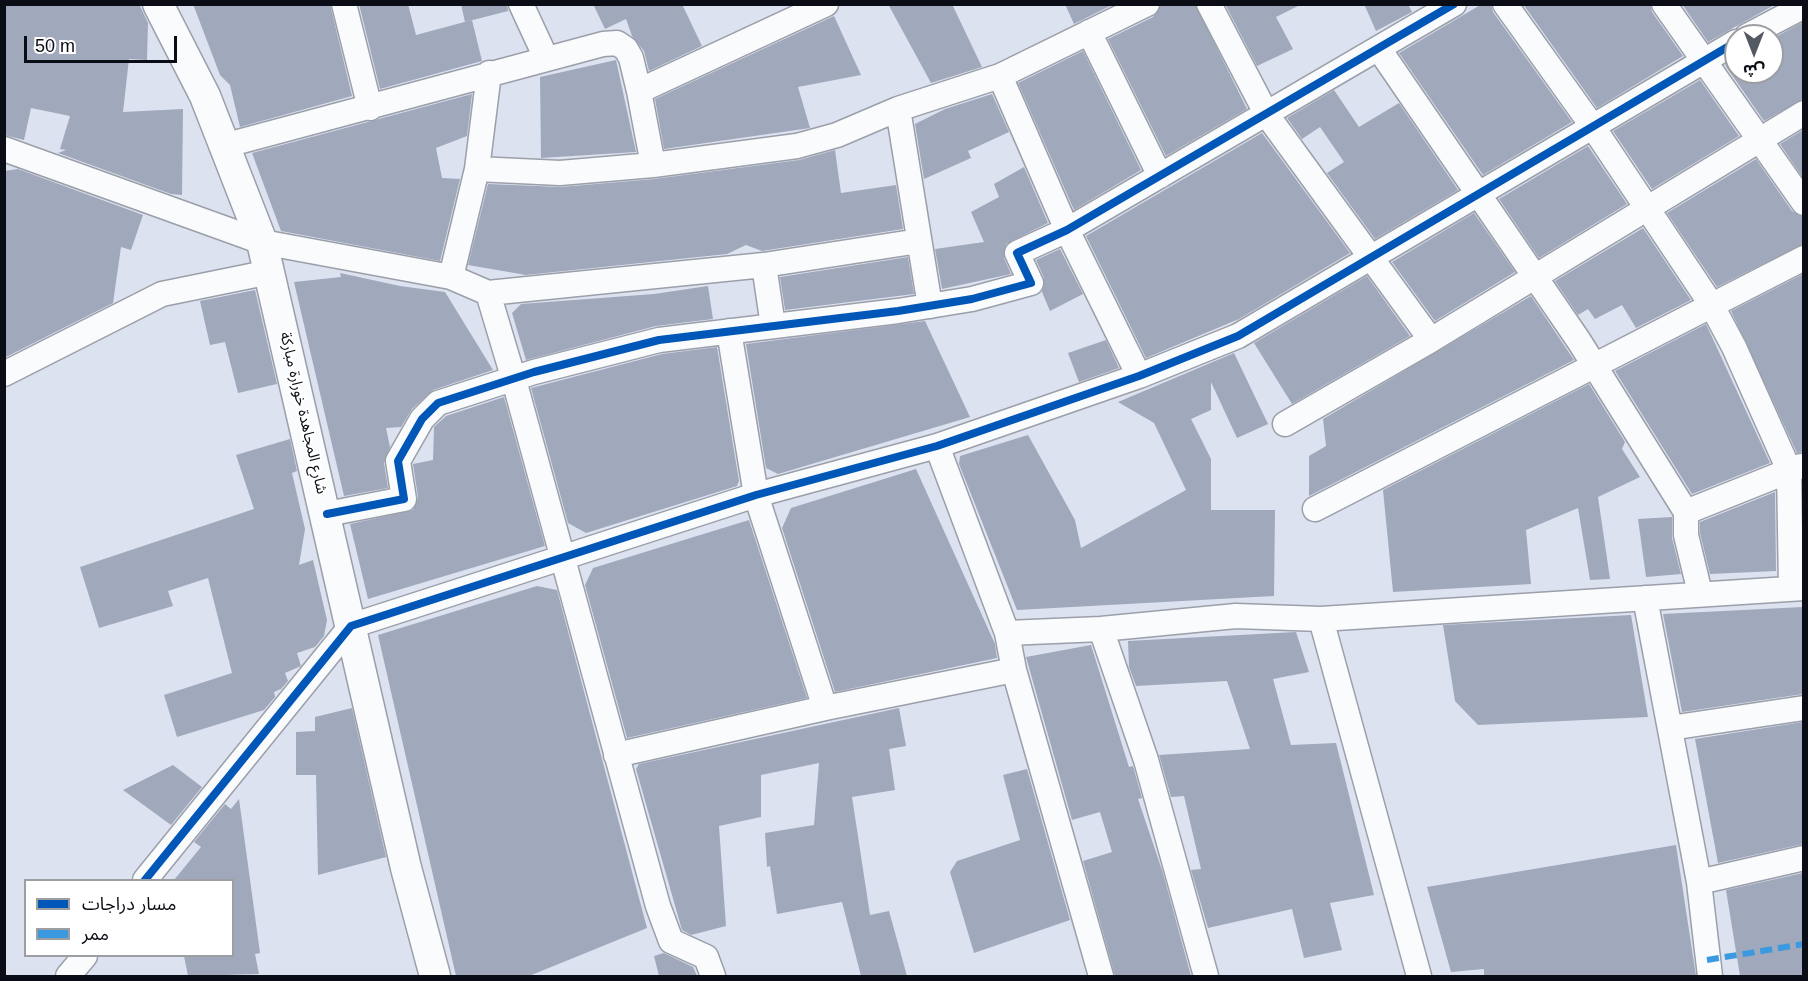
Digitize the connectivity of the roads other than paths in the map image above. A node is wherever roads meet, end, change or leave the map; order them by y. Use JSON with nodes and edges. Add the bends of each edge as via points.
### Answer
{"nodes":[{"id":1,"x":158,"y":4,"type":"edge"},
{"id":2,"x":345,"y":4,"type":"edge"},
{"id":3,"x":826,"y":4,"type":"edge"},
{"id":4,"x":1147,"y":4,"type":"edge"},
{"id":5,"x":1209,"y":4,"type":"edge"},
{"id":6,"x":1454,"y":4,"type":"edge"},
{"id":7,"x":1505,"y":4,"type":"edge"},
{"id":8,"x":1664,"y":4,"type":"edge"},
{"id":9,"x":524,"y":5,"type":"edge"},
{"id":10,"x":1803,"y":6,"type":"edge"},
{"id":11,"x":1423,"y":12,"type":"edge"},
{"id":12,"x":1769,"y":24,"type":"edge"},
{"id":13,"x":1089,"y":32,"type":"junction"},
{"id":14,"x":1724,"y":48,"type":"edge"},
{"id":15,"x":1379,"y":49,"type":"junction"},
{"id":16,"x":546,"y":58,"type":"junction"},
{"id":17,"x":1704,"y":59,"type":"junction"},
{"id":18,"x":489,"y":73,"type":"junction"},
{"id":19,"x":1000,"y":76,"type":"junction"},
{"id":20,"x":639,"y":91,"type":"junction"},
{"id":21,"x":370,"y":108,"type":"junction"},
{"id":22,"x":898,"y":109,"type":"junction"},
{"id":23,"x":1803,"y":113,"type":"edge"},
{"id":24,"x":1266,"y":114,"type":"junction"},
{"id":25,"x":1593,"y":128,"type":"junction"},
{"id":26,"x":1761,"y":140,"type":"junction"},
{"id":27,"x":223,"y":146,"type":"junction"},
{"id":28,"x":4,"y":149,"type":"edge"},
{"id":29,"x":653,"y":165,"type":"junction"},
{"id":30,"x":477,"y":169,"type":"junction"},
{"id":31,"x":1160,"y":176,"type":"junction"},
{"id":32,"x":1477,"y":195,"type":"junction"},
{"id":33,"x":1803,"y":203,"type":"edge"},
{"id":34,"x":1646,"y":208,"type":"junction"},
{"id":35,"x":1067,"y":230,"type":"junction"},
{"id":36,"x":919,"y":240,"type":"junction"},
{"id":37,"x":262,"y":242,"type":"junction"},
{"id":38,"x":1370,"y":258,"type":"junction"},
{"id":39,"x":1803,"y":258,"type":"edge"},
{"id":40,"x":764,"y":265,"type":"junction"},
{"id":41,"x":270,"y":272,"type":"junction"},
{"id":42,"x":1533,"y":276,"type":"junction"},
{"id":43,"x":451,"y":277,"type":"junction"},
{"id":44,"x":488,"y":293,"type":"junction"},
{"id":45,"x":1711,"y":304,"type":"junction"},
{"id":46,"x":930,"y":306,"type":"junction"},
{"id":47,"x":773,"y":326,"type":"junction"},
{"id":48,"x":729,"y":331,"type":"junction"},
{"id":49,"x":1431,"y":340,"type":"junction"},
{"id":50,"x":1594,"y":367,"type":"junction"},
{"id":51,"x":4,"y":374,"type":"edge"},
{"id":52,"x":1139,"y":376,"type":"junction"},
{"id":53,"x":514,"y":380,"type":"junction"},
{"id":54,"x":1285,"y":424,"type":"dead end"},
{"id":55,"x":937,"y":446,"type":"junction"},
{"id":56,"x":1796,"y":468,"type":"edge"},
{"id":57,"x":756,"y":495,"type":"junction"},
{"id":58,"x":1315,"y":508,"type":"dead end"},
{"id":59,"x":1686,"y":512,"type":"junction"},
{"id":60,"x":327,"y":514,"type":"junction"},
{"id":61,"x":562,"y":558,"type":"junction"},
{"id":62,"x":1797,"y":588,"type":"edge"},
{"id":63,"x":1700,"y":593,"type":"junction"},
{"id":64,"x":1645,"y":598,"type":"junction"},
{"id":65,"x":1321,"y":619,"type":"junction"},
{"id":66,"x":351,"y":626,"type":"junction"},
{"id":67,"x":1101,"y":629,"type":"junction"},
{"id":68,"x":1007,"y":633,"type":"junction"},
{"id":69,"x":1014,"y":670,"type":"junction"},
{"id":70,"x":825,"y":708,"type":"junction"},
{"id":71,"x":1803,"y":708,"type":"edge"},
{"id":72,"x":1670,"y":728,"type":"junction"},
{"id":73,"x":616,"y":755,"type":"junction"},
{"id":74,"x":1803,"y":858,"type":"edge"},
{"id":75,"x":146,"y":879,"type":"edge"},
{"id":76,"x":1699,"y":882,"type":"junction"},
{"id":77,"x":84,"y":957,"type":"edge"},
{"id":78,"x":68,"y":976,"type":"edge"},
{"id":79,"x":435,"y":976,"type":"edge"},
{"id":80,"x":713,"y":976,"type":"edge"},
{"id":81,"x":1101,"y":976,"type":"edge"},
{"id":82,"x":1206,"y":976,"type":"edge"},
{"id":83,"x":1419,"y":976,"type":"edge"},
{"id":84,"x":1710,"y":976,"type":"edge"}],
"edges":[{"from":1,"to":27,"type":"street","name":"شارع المجاهدة خورارة مباركة","via":[[206,96]]},
{"from":2,"to":21,"type":"street"},
{"from":3,"to":20,"type":"street"},
{"from":4,"to":13,"type":"street"},
{"from":5,"to":24,"type":"street"},
{"from":6,"to":11,"type":"street"},
{"from":7,"to":25,"type":"street"},
{"from":8,"to":17,"type":"street"},
{"from":9,"to":16,"type":"street"},
{"from":10,"to":12,"type":"street"},
{"from":11,"to":15,"type":"street"},
{"from":13,"to":19,"type":"street"},
{"from":13,"to":31,"type":"street"},
{"from":14,"to":17,"type":"street"},
{"from":15,"to":24,"type":"street"},
{"from":15,"to":32,"type":"street"},
{"from":16,"to":18,"type":"street"},
{"from":16,"to":20,"type":"street","via":[[617,43],[631,58]]},
{"from":17,"to":25,"type":"street"},
{"from":17,"to":26,"type":"street"},
{"from":18,"to":21,"type":"street"},
{"from":18,"to":30,"type":"street"},
{"from":19,"to":22,"type":"street"},
{"from":19,"to":35,"type":"street"},
{"from":20,"to":29,"type":"street"},
{"from":21,"to":27,"type":"street"},
{"from":22,"to":29,"type":"street","via":[[837,135],[797,146]]},
{"from":22,"to":36,"type":"street"},
{"from":23,"to":26,"type":"street"},
{"from":24,"to":31,"type":"street"},
{"from":24,"to":38,"type":"street"},
{"from":25,"to":32,"type":"street"},
{"from":25,"to":34,"type":"street"},
{"from":26,"to":33,"type":"street"},
{"from":26,"to":34,"type":"street"},
{"from":27,"to":37,"type":"street","name":"شارع المجاهدة خورارة مباركة"},
{"from":28,"to":37,"type":"street"},
{"from":29,"to":30,"type":"street","via":[[561,173]]},
{"from":30,"to":43,"type":"street"},
{"from":31,"to":35,"type":"street"},
{"from":32,"to":38,"type":"street"},
{"from":32,"to":42,"type":"street"},
{"from":34,"to":42,"type":"street"},
{"from":34,"to":45,"type":"street"},
{"from":35,"to":46,"type":"street","via":[[1017,253],[1031,283]]},
{"from":35,"to":52,"type":"street"},
{"from":36,"to":40,"type":"street"},
{"from":36,"to":46,"type":"street"},
{"from":37,"to":41,"type":"street","name":"شارع المجاهدة خورارة مباركة"},
{"from":37,"to":43,"type":"street"},
{"from":38,"to":49,"type":"street"},
{"from":38,"to":52,"type":"street","via":[[1238,336]]},
{"from":39,"to":45,"type":"street"},
{"from":40,"to":44,"type":"street"},
{"from":40,"to":47,"type":"street"},
{"from":41,"to":51,"type":"street","via":[[162,294]]},
{"from":41,"to":60,"type":"street","name":"شارع المجاهدة خورارة مباركة"},
{"from":42,"to":49,"type":"street"},
{"from":42,"to":50,"type":"street"},
{"from":43,"to":44,"type":"street"},
{"from":44,"to":53,"type":"street"},
{"from":45,"to":50,"type":"street"},
{"from":45,"to":56,"type":"street"},
{"from":46,"to":47,"type":"street"},
{"from":47,"to":48,"type":"street"},
{"from":48,"to":53,"type":"street","via":[[659,340]]},
{"from":48,"to":57,"type":"street"},
{"from":49,"to":54,"type":"street"},
{"from":50,"to":58,"type":"street"},
{"from":50,"to":59,"type":"street"},
{"from":52,"to":55,"type":"street"},
{"from":53,"to":60,"type":"street","via":[[438,403],[422,419],[398,460],[404,499]]},
{"from":53,"to":61,"type":"street"},
{"from":55,"to":57,"type":"street"},
{"from":55,"to":68,"type":"street"},
{"from":56,"to":59,"type":"street"},
{"from":56,"to":62,"type":"street"},
{"from":57,"to":61,"type":"street"},
{"from":57,"to":70,"type":"street"},
{"from":59,"to":63,"type":"street","via":[[1686,536]]},
{"from":60,"to":66,"type":"street","name":"شارع المجاهدة خورارة مباركة"},
{"from":61,"to":66,"type":"street"},
{"from":61,"to":73,"type":"street"},
{"from":62,"to":63,"type":"street"},
{"from":63,"to":64,"type":"street"},
{"from":64,"to":65,"type":"street"},
{"from":64,"to":72,"type":"street"},
{"from":65,"to":67,"type":"street","via":[[1236,616]]},
{"from":65,"to":83,"type":"street"},
{"from":66,"to":75,"type":"street"},
{"from":66,"to":79,"type":"street","name":"شارع المجاهدة خورارة مباركة"},
{"from":67,"to":68,"type":"street"},
{"from":67,"to":82,"type":"street","via":[[1146,760]]},
{"from":68,"to":69,"type":"street"},
{"from":69,"to":70,"type":"street"},
{"from":69,"to":81,"type":"street"},
{"from":70,"to":73,"type":"street"},
{"from":71,"to":72,"type":"street"},
{"from":72,"to":76,"type":"street"},
{"from":73,"to":80,"type":"street","via":[[671,941],[706,957]]},
{"from":74,"to":76,"type":"street"},
{"from":76,"to":84,"type":"street"},
{"from":77,"to":78,"type":"street"}]}
